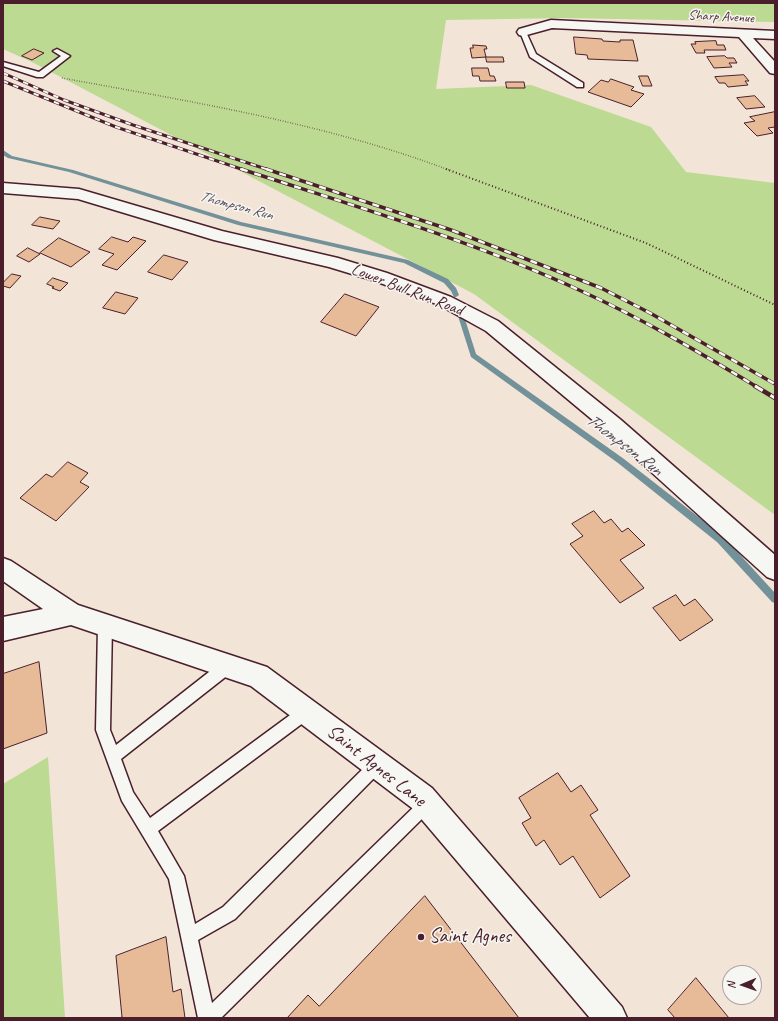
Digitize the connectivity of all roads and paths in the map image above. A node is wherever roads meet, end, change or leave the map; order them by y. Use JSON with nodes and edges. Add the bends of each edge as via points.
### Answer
{"nodes":[{"id":1,"x":522,"y":32,"type":"joint"},
{"id":2,"x":742,"y":33,"type":"junction"},
{"id":3,"x":775,"y":35,"type":"edge"},
{"id":4,"x":56,"y":52,"type":"dead end"},
{"id":5,"x":3,"y":64,"type":"edge"},
{"id":6,"x":775,"y":70,"type":"edge"},
{"id":7,"x":40,"y":75,"type":"junction"},
{"id":8,"x":580,"y":85,"type":"dead end"},
{"id":9,"x":3,"y":188,"type":"edge"},
{"id":10,"x":775,"y":305,"type":"edge"},
{"id":11,"x":3,"y":568,"type":"edge"},
{"id":12,"x":775,"y":570,"type":"edge"},
{"id":13,"x":71,"y":614,"type":"junction"},
{"id":14,"x":105,"y":625,"type":"junction"},
{"id":15,"x":3,"y":629,"type":"edge"},
{"id":16,"x":228,"y":666,"type":"junction"},
{"id":17,"x":306,"y":712,"type":"junction"},
{"id":18,"x":113,"y":756,"type":"junction"},
{"id":19,"x":377,"y":765,"type":"junction"},
{"id":20,"x":427,"y":804,"type":"junction"},
{"id":21,"x":148,"y":829,"type":"junction"},
{"id":22,"x":189,"y":936,"type":"junction"},
{"id":23,"x":208,"y":1018,"type":"edge"},
{"id":24,"x":611,"y":1018,"type":"edge"}],
"edges":[{"from":1,"to":2,"type":"street","name":"Sharp Avenue","via":[[551,24]]},
{"from":1,"to":8,"type":"lane","via":[[533,55]]},
{"from":2,"to":3,"type":"street","name":"Sharp Avenue"},
{"from":2,"to":6,"type":"street"},
{"from":4,"to":7,"type":"lane","via":[[66,56]]},
{"from":5,"to":7,"type":"lane"},
{"from":7,"to":10,"type":"path","via":[[233,109],[291,122],[417,158],[646,243]]},
{"from":9,"to":12,"type":"street","name":"Lower Bull Run Road","via":[[79,194],[220,236],[332,262],[382,277],[445,301],[492,326],[614,426]]},
{"from":11,"to":13,"type":"street","name":"Saint Agnes Lane"},
{"from":13,"to":14,"type":"street","name":"Saint Agnes Lane"},
{"from":13,"to":15,"type":"street"},
{"from":14,"to":16,"type":"street","name":"Saint Agnes Lane"},
{"from":14,"to":18,"type":"lane","via":[[103,730]]},
{"from":16,"to":17,"type":"street","name":"Saint Agnes Lane","via":[[258,676]]},
{"from":16,"to":18,"type":"lane"},
{"from":17,"to":19,"type":"street","name":"Saint Agnes Lane"},
{"from":17,"to":21,"type":"lane"},
{"from":18,"to":21,"type":"lane","via":[[127,796]]},
{"from":19,"to":20,"type":"street","name":"Saint Agnes Lane"},
{"from":19,"to":22,"type":"lane","via":[[229,913]]},
{"from":20,"to":23,"type":"lane"},
{"from":20,"to":24,"type":"street","name":"Saint Agnes Lane"},
{"from":21,"to":22,"type":"lane","via":[[176,876]]},
{"from":22,"to":23,"type":"lane"}]}
